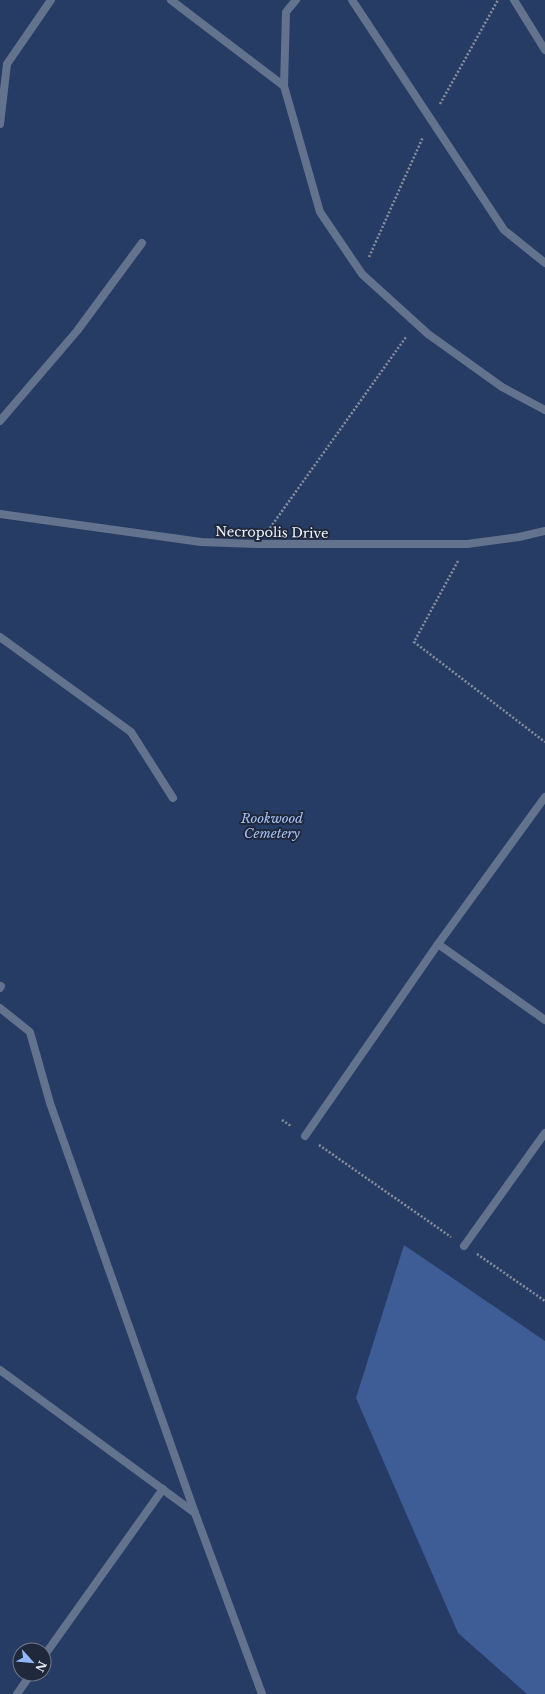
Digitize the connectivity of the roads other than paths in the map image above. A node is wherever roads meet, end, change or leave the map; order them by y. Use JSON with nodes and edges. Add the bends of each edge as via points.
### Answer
{"nodes":[{"id":1,"x":51,"y":0,"type":"edge"},
{"id":2,"x":171,"y":0,"type":"edge"},
{"id":3,"x":296,"y":0,"type":"edge"},
{"id":4,"x":352,"y":0,"type":"edge"},
{"id":5,"x":514,"y":0,"type":"edge"},
{"id":6,"x":545,"y":50,"type":"edge"},
{"id":7,"x":284,"y":86,"type":"junction"},
{"id":8,"x":0,"y":124,"type":"edge"},
{"id":9,"x":142,"y":243,"type":"dead end"},
{"id":10,"x":545,"y":263,"type":"edge"},
{"id":11,"x":545,"y":410,"type":"edge"},
{"id":12,"x":0,"y":421,"type":"edge"},
{"id":13,"x":0,"y":514,"type":"edge"},
{"id":14,"x":545,"y":531,"type":"edge"},
{"id":15,"x":0,"y":636,"type":"edge"},
{"id":16,"x":545,"y":797,"type":"edge"},
{"id":17,"x":173,"y":798,"type":"dead end"},
{"id":18,"x":438,"y":944,"type":"junction"},
{"id":19,"x":0,"y":1008,"type":"edge"},
{"id":20,"x":545,"y":1020,"type":"edge"},
{"id":21,"x":545,"y":1133,"type":"edge"},
{"id":22,"x":305,"y":1136,"type":"road end"},
{"id":23,"x":464,"y":1246,"type":"road end"},
{"id":24,"x":0,"y":1370,"type":"edge"},
{"id":25,"x":163,"y":1489,"type":"junction"},
{"id":26,"x":195,"y":1513,"type":"junction"},
{"id":27,"x":52,"y":1645,"type":"edge"},
{"id":28,"x":25,"y":1682,"type":"edge"},
{"id":29,"x":17,"y":1694,"type":"edge"},
{"id":30,"x":262,"y":1694,"type":"edge"}],
"edges":[{"from":1,"to":8,"type":"street","via":[[7,64]]},
{"from":2,"to":7,"type":"street"},
{"from":3,"to":7,"type":"street","via":[[286,12]]},
{"from":4,"to":10,"type":"street","via":[[504,230]]},
{"from":5,"to":6,"type":"street"},
{"from":7,"to":11,"type":"street","via":[[320,212],[362,274],[416,324],[502,387]]},
{"from":9,"to":12,"type":"street","via":[[77,331]]},
{"from":13,"to":14,"type":"street","name":"Necropolis Drive","via":[[201,542],[258,544],[468,544]]},
{"from":15,"to":17,"type":"street","via":[[131,732]]},
{"from":16,"to":18,"type":"street"},
{"from":18,"to":20,"type":"street"},
{"from":18,"to":22,"type":"street"},
{"from":19,"to":26,"type":"street","via":[[30,1032],[50,1103]]},
{"from":21,"to":23,"type":"street"},
{"from":24,"to":25,"type":"street"},
{"from":25,"to":26,"type":"street"},
{"from":25,"to":27,"type":"street"},
{"from":26,"to":30,"type":"street"},
{"from":28,"to":29,"type":"street"}]}
